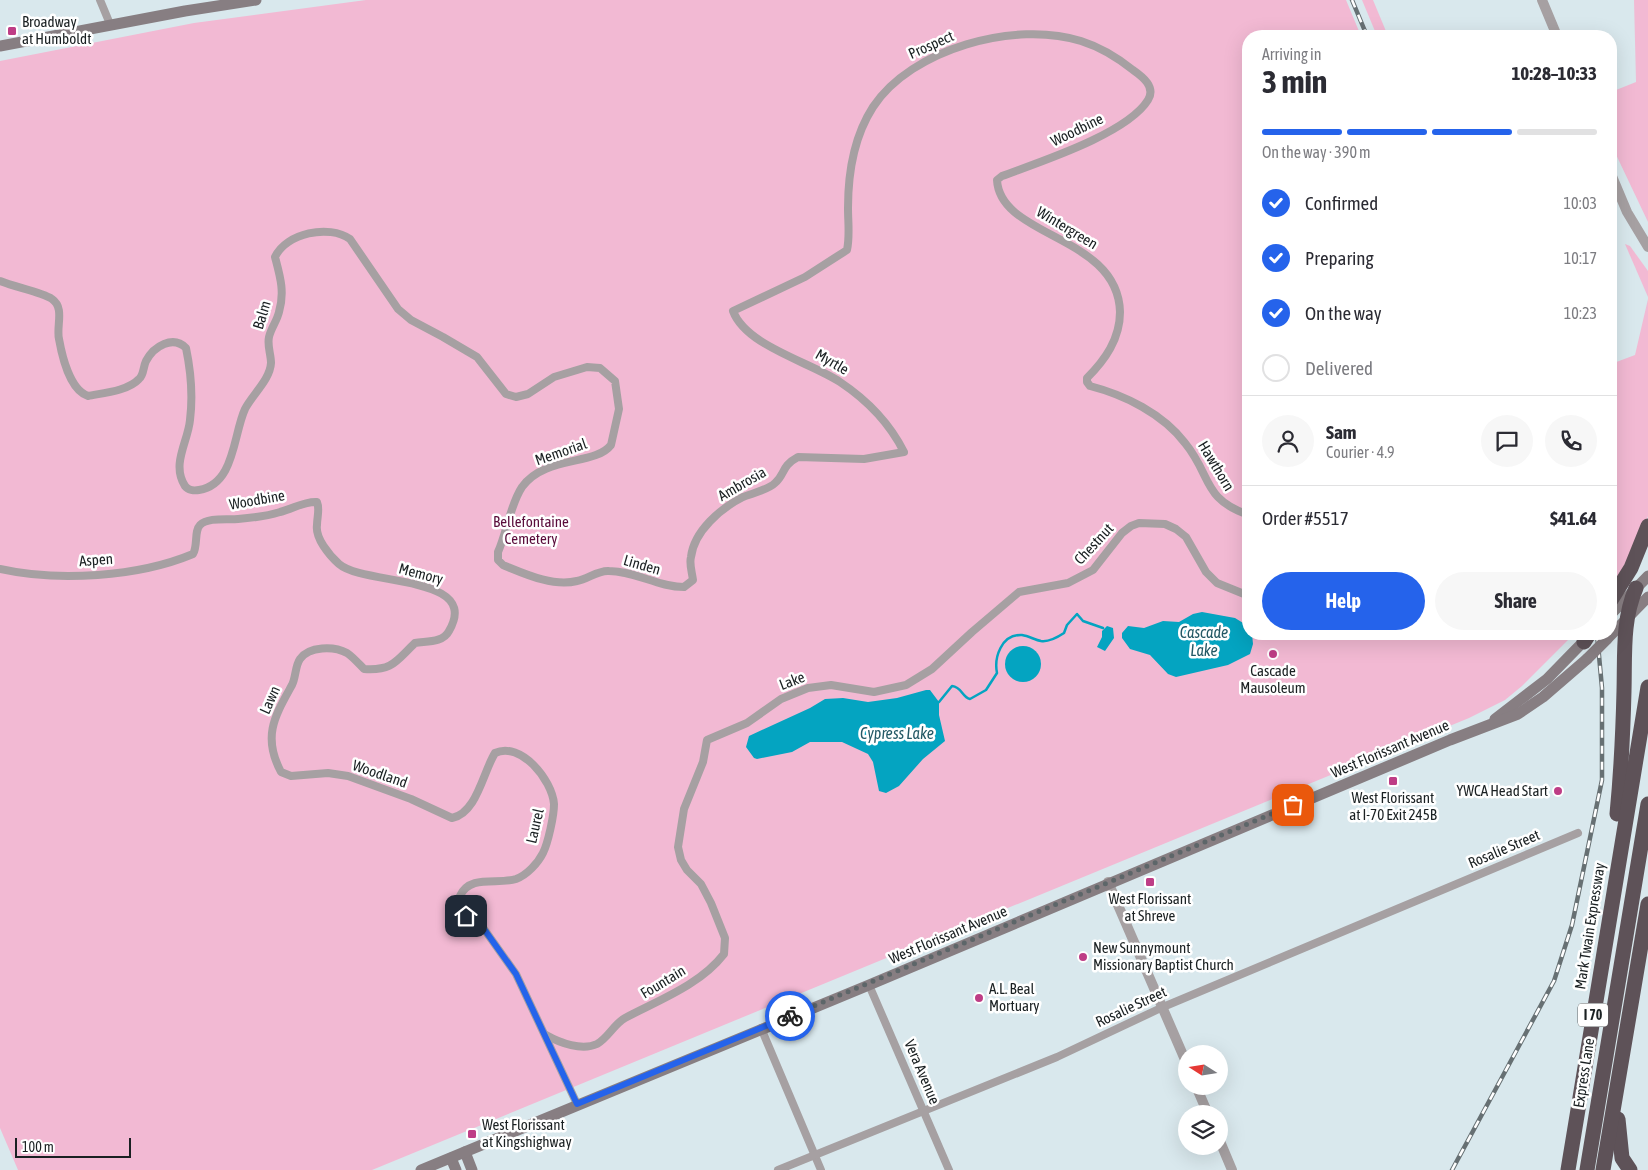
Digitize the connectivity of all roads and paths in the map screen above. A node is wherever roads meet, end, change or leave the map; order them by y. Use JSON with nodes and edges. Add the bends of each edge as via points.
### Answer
{"nodes":[{"id":1,"x":100,"y":0,"type":"edge"},
{"id":2,"x":256,"y":0,"type":"edge"},
{"id":3,"x":1542,"y":0,"type":"edge"},
{"id":4,"x":110,"y":24,"type":"junction"},
{"id":5,"x":1554,"y":30,"type":"edge"},
{"id":6,"x":0,"y":46,"type":"edge"},
{"id":7,"x":1149,"y":84,"type":"joint"},
{"id":8,"x":997,"y":180,"type":"joint"},
{"id":9,"x":1617,"y":188,"type":"edge"},
{"id":10,"x":1648,"y":247,"type":"edge"},
{"id":11,"x":0,"y":281,"type":"edge"},
{"id":12,"x":733,"y":311,"type":"joint"},
{"id":13,"x":1087,"y":382,"type":"joint"},
{"id":14,"x":904,"y":452,"type":"joint"},
{"id":15,"x":601,"y":453,"type":"joint"},
{"id":16,"x":317,"y":502,"type":"joint"},
{"id":17,"x":1242,"y":512,"type":"edge"},
{"id":18,"x":1648,"y":526,"type":"edge"},
{"id":19,"x":193,"y":554,"type":"joint"},
{"id":20,"x":498,"y":560,"type":"joint"},
{"id":21,"x":0,"y":568,"type":"edge"},
{"id":22,"x":693,"y":580,"type":"joint"},
{"id":23,"x":1643,"y":589,"type":"edge"},
{"id":24,"x":1617,"y":590,"type":"edge"},
{"id":25,"x":1019,"y":592,"type":"joint"},
{"id":26,"x":1242,"y":593,"type":"edge"},
{"id":27,"x":1617,"y":609,"type":"edge"},
{"id":28,"x":1627,"y":618,"type":"junction"},
{"id":29,"x":1617,"y":628,"type":"edge"},
{"id":30,"x":1584,"y":640,"type":"edge"},
{"id":31,"x":1606,"y":640,"type":"edge"},
{"id":32,"x":301,"y":658,"type":"joint"},
{"id":33,"x":1648,"y":688,"type":"edge"},
{"id":34,"x":1486,"y":726,"type":"junction"},
{"id":35,"x":291,"y":776,"type":"joint"},
{"id":36,"x":1648,"y":804,"type":"edge"},
{"id":37,"x":456,"y":817,"type":"joint"},
{"id":38,"x":1578,"y":833,"type":"dead end"},
{"id":39,"x":1619,"y":860,"type":"junction"},
{"id":40,"x":1108,"y":882,"type":"junction"},
{"id":41,"x":701,"y":884,"type":"joint"},
{"id":42,"x":1648,"y":904,"type":"edge"},
{"id":43,"x":869,"y":985,"type":"junction"},
{"id":44,"x":1163,"y":1007,"type":"junction"},
{"id":45,"x":761,"y":1028,"type":"junction"},
{"id":46,"x":546,"y":1035,"type":"junction"},
{"id":47,"x":1179,"y":1045,"type":"edge"},
{"id":48,"x":1616,"y":1094,"type":"junction"},
{"id":49,"x":577,"y":1104,"type":"junction"},
{"id":50,"x":924,"y":1111,"type":"junction"},
{"id":51,"x":465,"y":1152,"type":"junction"},
{"id":52,"x":815,"y":1155,"type":"junction"},
{"id":53,"x":1226,"y":1155,"type":"edge"},
{"id":54,"x":450,"y":1158,"type":"junction"},
{"id":55,"x":420,"y":1170,"type":"edge"},
{"id":56,"x":456,"y":1170,"type":"edge"},
{"id":57,"x":472,"y":1170,"type":"edge"},
{"id":58,"x":778,"y":1170,"type":"edge"},
{"id":59,"x":822,"y":1170,"type":"edge"},
{"id":60,"x":950,"y":1170,"type":"edge"},
{"id":61,"x":1232,"y":1170,"type":"edge"},
{"id":62,"x":1568,"y":1170,"type":"edge"},
{"id":63,"x":1586,"y":1170,"type":"edge"},
{"id":64,"x":1604,"y":1170,"type":"edge"},
{"id":65,"x":1630,"y":1170,"type":"edge"}],
"edges":[{"from":1,"to":4,"type":"street"},
{"from":2,"to":4,"type":"main road"},
{"from":3,"to":5,"type":"street"},
{"from":4,"to":6,"type":"main road"},
{"from":7,"to":8,"type":"street","name":"Woodbine","via":[[1148,100],[1100,137]]},
{"from":7,"to":12,"type":"street","name":"Prospect","via":[[1120,60],[1080,40],[1059,37],[1028,34],[992,39],[945,51],[922,62],[886,90],[862,127],[853,151],[850,175],[850,239],[847,250],[805,277]]},
{"from":8,"to":13,"type":"street","name":"Wintergreen","via":[[1001,197],[1014,210],[1038,228],[1094,259],[1114,284],[1120,319],[1115,338]]},
{"from":9,"to":10,"type":"street"},
{"from":11,"to":15,"type":"street","name":"Balm","via":[[53,299],[59,310],[58,337],[66,365],[74,382],[88,396],[139,380],[150,356],[169,342],[174,341],[186,348],[192,392],[190,423],[180,468],[189,489],[211,486],[222,476],[231,458],[244,410],[271,364],[269,336],[282,296],[274,257],[279,248],[311,232],[342,233],[350,239],[398,308],[411,320],[477,357],[498,386],[510,395],[528,394],[574,369],[593,367],[607,372],[615,381],[619,410],[615,436],[607,450]]},
{"from":12,"to":14,"type":"street","name":"Myrtle","via":[[742,326],[758,340],[818,369],[867,403],[887,424]]},
{"from":13,"to":17,"type":"street","name":"Hawthorn","via":[[1168,424],[1195,456],[1215,495]]},
{"from":14,"to":22,"type":"street","name":"Ambrosia","via":[[864,459],[798,457],[793,460],[782,470],[776,483],[740,499],[707,525],[690,558]]},
{"from":15,"to":20,"type":"street","name":"Memorial","via":[[551,466],[532,476],[517,496]]},
{"from":16,"to":19,"type":"street","name":"Woodbine","via":[[280,512],[209,520],[198,528]]},
{"from":16,"to":32,"type":"street","name":"Memory","via":[[316,527],[322,543],[338,563],[350,572],[412,584],[447,595],[454,605],[455,621],[448,634],[440,640],[415,643],[396,664],[384,669],[364,669],[347,653],[335,649],[310,651]]},
{"from":18,"to":24,"type":"highway","via":[[1631,568]]},
{"from":19,"to":21,"type":"street","name":"Aspen","via":[[169,563],[127,571],[81,575],[47,576]]},
{"from":20,"to":22,"type":"street","name":"Linden","via":[[524,574],[564,583],[610,570],[674,587],[684,587]]},
{"from":23,"to":27,"type":"main road"},
{"from":23,"to":28,"type":"highway"},
{"from":25,"to":26,"type":"street","name":"Chestnut","via":[[1053,587],[1082,577],[1093,570],[1131,526],[1152,522],[1176,529],[1186,537],[1206,572],[1217,583]]},
{"from":25,"to":41,"type":"street","name":"Lake","via":[[932,669],[906,685],[874,692],[831,685],[808,688],[781,700],[747,723],[707,740],[703,762],[684,809],[678,847],[681,860]]},
{"from":28,"to":29,"type":"main road","name":"West Florissant Avenue","bridge":true},
{"from":28,"to":39,"type":"highway","via":[[1615,839]]},
{"from":30,"to":34,"type":"main road","name":"West Florissant Avenue","via":[[1547,679]]},
{"from":31,"to":34,"type":"main road","name":"West Florissant Avenue","bridge":true,"via":[[1543,698],[1518,714]]},
{"from":32,"to":35,"type":"street","name":"Lawn","via":[[275,716],[272,737],[276,763],[281,772]]},
{"from":33,"to":39,"type":"highway","name":"Mark Twain Expressway","number":"I 70"},
{"from":34,"to":40,"type":"main road","name":"West Florissant Avenue"},
{"from":35,"to":37,"type":"street","name":"Woodland","via":[[328,773],[348,776],[412,799],[443,815]]},
{"from":36,"to":63,"type":"highway","name":"Express Lane"},
{"from":37,"to":46,"type":"street","name":"Laurel","via":[[472,802],[489,762],[495,753],[502,750],[514,751],[539,772],[549,786],[554,804],[552,818],[544,852],[535,866],[516,879],[474,884],[463,892],[458,902],[460,911],[484,929],[516,974]]},
{"from":38,"to":44,"type":"street","name":"Rosalie Street"},
{"from":39,"to":62,"type":"highway","name":"Mark Twain Expressway","number":"I 70"},
{"from":40,"to":43,"type":"main road","name":"West Florissant Avenue"},
{"from":40,"to":44,"type":"street"},
{"from":41,"to":46,"type":"street","name":"Fountain","via":[[725,938],[726,947],[718,961],[675,992],[625,1018],[598,1044],[572,1045]]},
{"from":42,"to":48,"type":"highway","number":"I 70"},
{"from":43,"to":45,"type":"main road","name":"West Florissant Avenue"},
{"from":43,"to":50,"type":"street","name":"Vera Avenue"},
{"from":44,"to":47,"type":"street"},
{"from":44,"to":50,"type":"street","name":"Rosalie Street","via":[[1057,1057]]},
{"from":45,"to":49,"type":"main road","name":"West Florissant Avenue"},
{"from":45,"to":52,"type":"street"},
{"from":46,"to":49,"type":"street"},
{"from":48,"to":64,"type":"highway","number":"I 70"},
{"from":48,"to":65,"type":"highway","via":[[1620,1149]]},
{"from":49,"to":51,"type":"main road","name":"West Florissant Avenue"},
{"from":50,"to":52,"type":"street","name":"Rosalie Street"},
{"from":50,"to":60,"type":"street","name":"Vera Avenue"},
{"from":51,"to":54,"type":"main road","name":"West Florissant Avenue"},
{"from":51,"to":57,"type":"main road"},
{"from":52,"to":58,"type":"street","name":"Rosalie Street"},
{"from":52,"to":59,"type":"street"},
{"from":53,"to":61,"type":"street"},
{"from":54,"to":55,"type":"main road","name":"West Florissant Avenue"},
{"from":54,"to":56,"type":"main road"}]}
